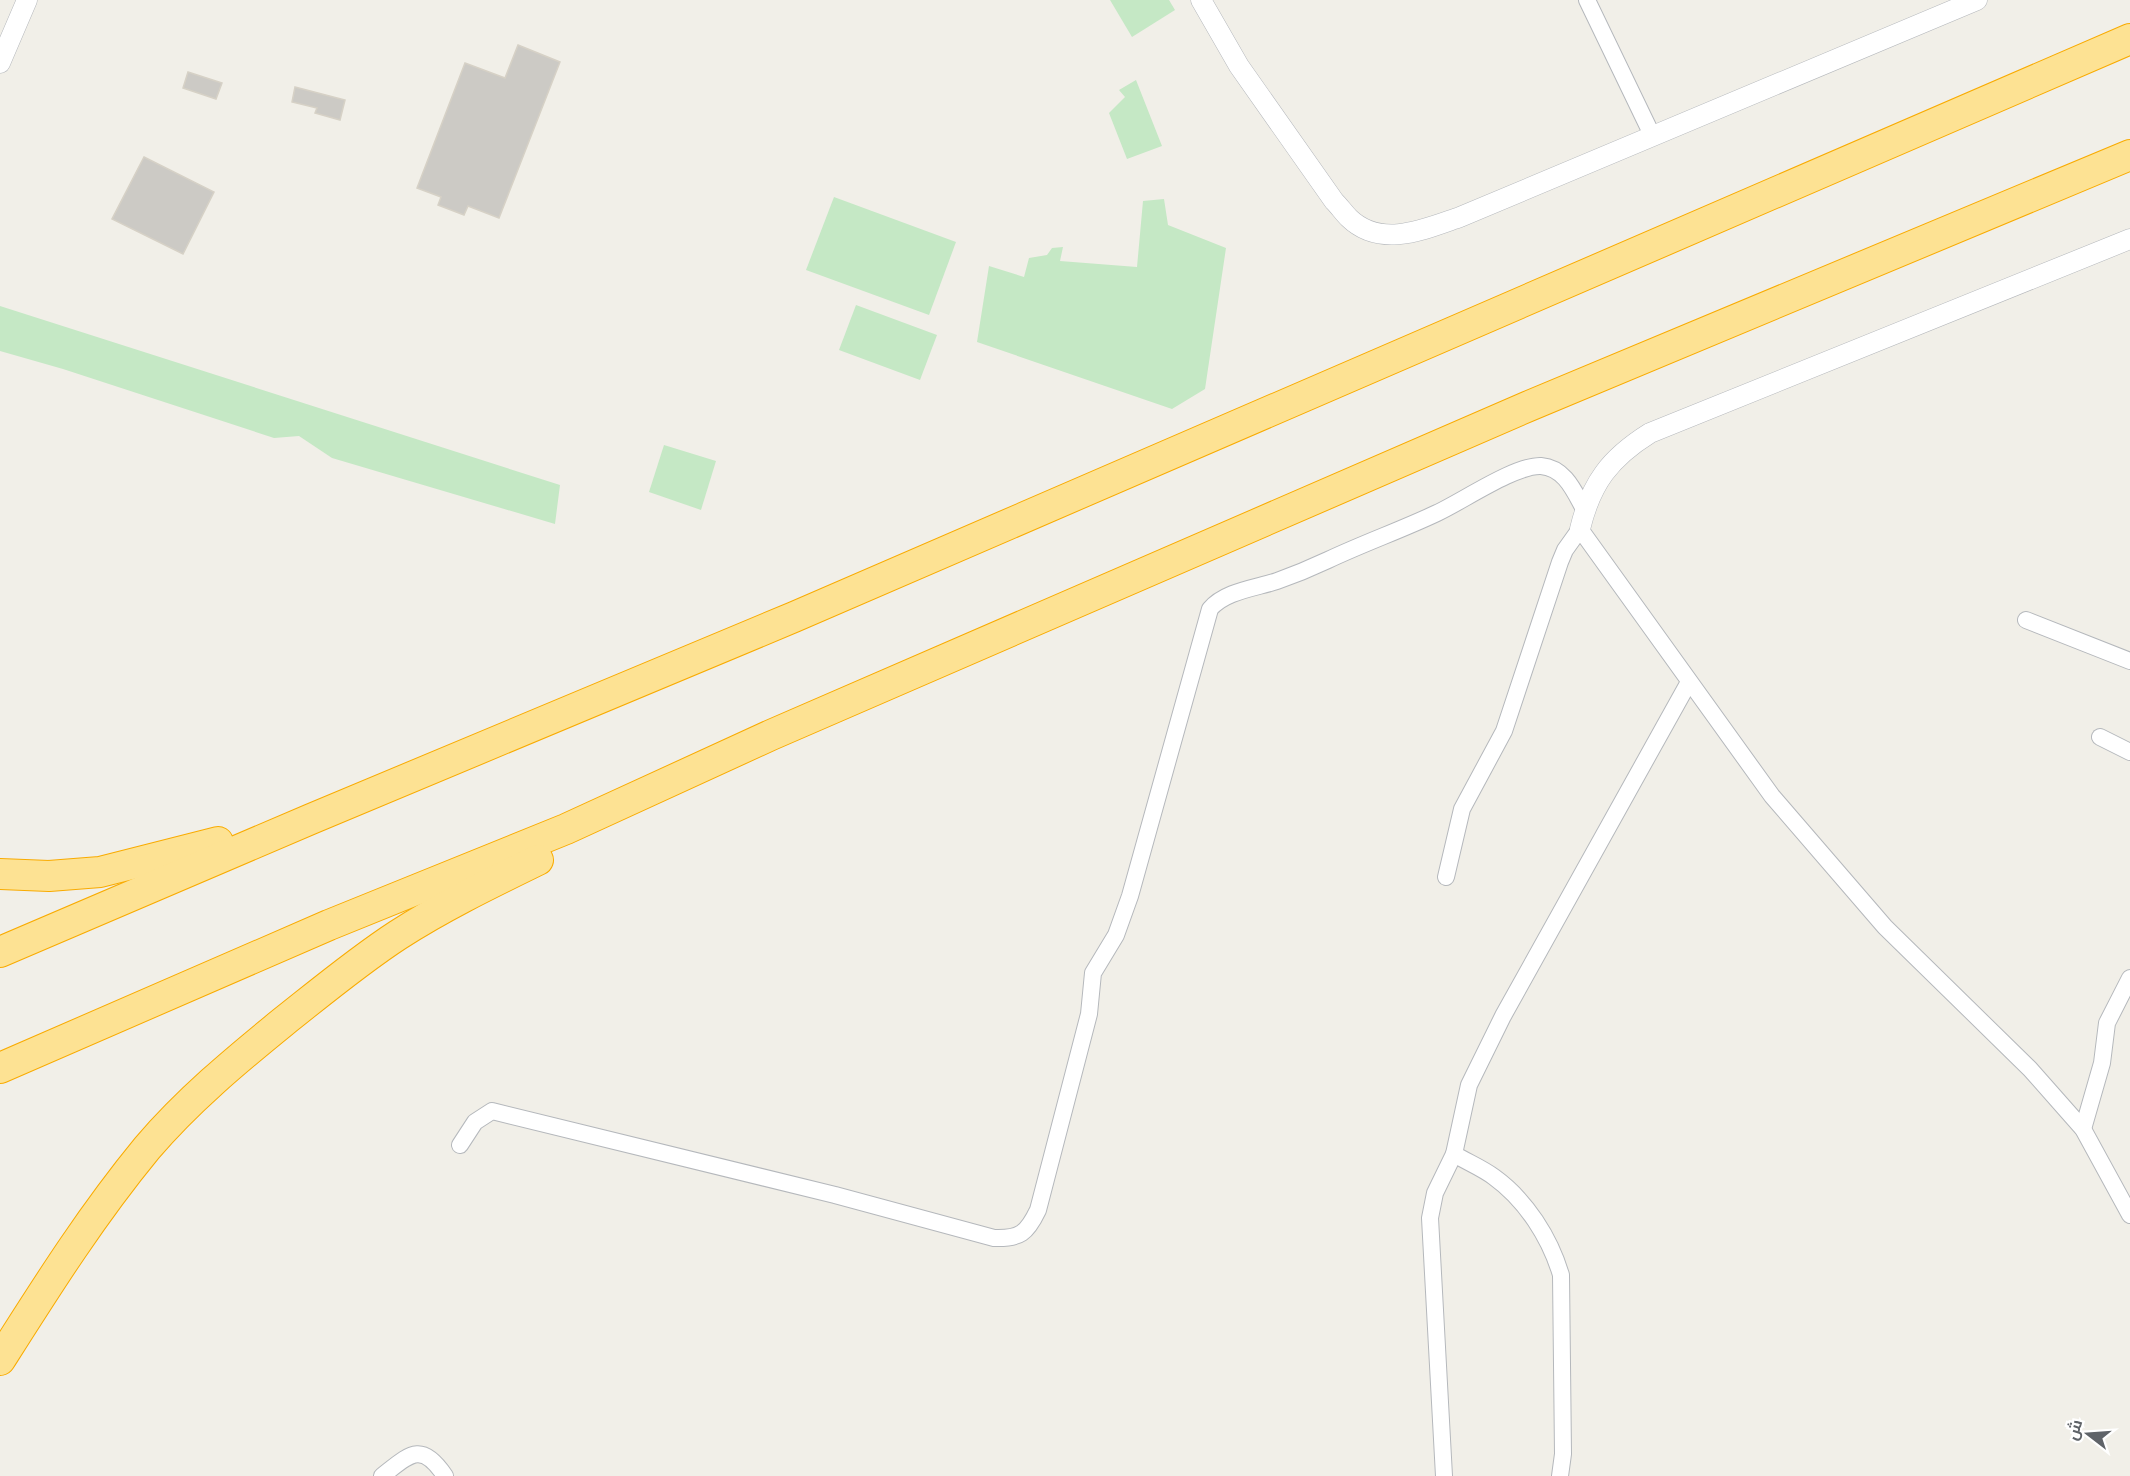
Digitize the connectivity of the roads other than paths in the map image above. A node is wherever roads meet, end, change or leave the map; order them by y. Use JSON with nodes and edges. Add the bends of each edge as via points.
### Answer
{"nodes":[{"id":1,"x":27,"y":0,"type":"edge"},
{"id":2,"x":1201,"y":0,"type":"edge"},
{"id":3,"x":1587,"y":0,"type":"edge"},
{"id":4,"x":1977,"y":0,"type":"edge"},
{"id":5,"x":2130,"y":39,"type":"edge"},
{"id":6,"x":0,"y":63,"type":"edge"},
{"id":7,"x":1653,"y":136,"type":"junction"},
{"id":8,"x":2130,"y":154,"type":"edge"},
{"id":9,"x":2130,"y":239,"type":"edge"},
{"id":10,"x":1584,"y":509,"type":"junction"},
{"id":11,"x":1580,"y":529,"type":"junction"},
{"id":12,"x":2026,"y":620,"type":"dead end"},
{"id":13,"x":2130,"y":661,"type":"edge"},
{"id":14,"x":1689,"y":682,"type":"junction"},
{"id":15,"x":771,"y":735,"type":"junction"},
{"id":16,"x":2100,"y":738,"type":"dead end"},
{"id":17,"x":2130,"y":752,"type":"edge"},
{"id":18,"x":311,"y":819,"type":"junction"},
{"id":19,"x":0,"y":874,"type":"edge"},
{"id":20,"x":1446,"y":877,"type":"dead end"},
{"id":21,"x":0,"y":952,"type":"edge"},
{"id":22,"x":2130,"y":978,"type":"edge"},
{"id":23,"x":0,"y":1068,"type":"edge"},
{"id":24,"x":2083,"y":1129,"type":"junction"},
{"id":25,"x":460,"y":1145,"type":"dead end"},
{"id":26,"x":1454,"y":1154,"type":"junction"},
{"id":27,"x":2130,"y":1215,"type":"edge"},
{"id":28,"x":0,"y":1360,"type":"edge"},
{"id":29,"x":381,"y":1476,"type":"edge"},
{"id":30,"x":445,"y":1476,"type":"edge"},
{"id":31,"x":1444,"y":1476,"type":"edge"},
{"id":32,"x":1560,"y":1476,"type":"edge"}],
"edges":[{"from":1,"to":6,"type":"street"},
{"from":2,"to":7,"type":"street","via":[[1239,66],[1334,201],[1351,220],[1374,232],[1399,236],[1424,230]]},
{"from":3,"to":7,"type":"street"},
{"from":4,"to":7,"type":"street"},
{"from":5,"to":18,"type":"highway","via":[[794,617]]},
{"from":8,"to":15,"type":"highway","via":[[1518,411]]},
{"from":9,"to":10,"type":"street","via":[[1650,433],[1632,444],[1603,472]]},
{"from":10,"to":11,"type":"street"},
{"from":10,"to":25,"type":"street","via":[[1569,480],[1550,467],[1528,467],[1438,513],[1225,598],[1210,609],[1130,896],[1116,935],[1093,973],[1089,1014],[1038,1210],[1023,1234],[1011,1239],[994,1238],[845,1197],[492,1111],[475,1122]]},
{"from":11,"to":14,"type":"street"},
{"from":11,"to":20,"type":"street","via":[[1560,562],[1504,731],[1462,809]]},
{"from":12,"to":13,"type":"street"},
{"from":14,"to":24,"type":"street","via":[[1772,796],[1878,919],[2030,1069]]},
{"from":14,"to":26,"type":"street","via":[[1469,1085]]},
{"from":15,"to":23,"type":"highway","via":[[566,829],[329,925]]},
{"from":15,"to":28,"type":"highway","via":[[399,934],[235,1061],[156,1139],[111,1194],[73,1245]]},
{"from":16,"to":17,"type":"street"},
{"from":18,"to":19,"type":"highway","via":[[100,872]]},
{"from":18,"to":21,"type":"highway"},
{"from":22,"to":24,"type":"street","via":[[2107,1023],[2102,1063]]},
{"from":24,"to":27,"type":"street"},
{"from":26,"to":31,"type":"street","via":[[1435,1193],[1430,1218]]},
{"from":26,"to":32,"type":"street","via":[[1493,1176],[1519,1200],[1555,1256],[1561,1275]]},
{"from":29,"to":30,"type":"street","via":[[405,1457],[418,1454],[432,1459]]}]}
